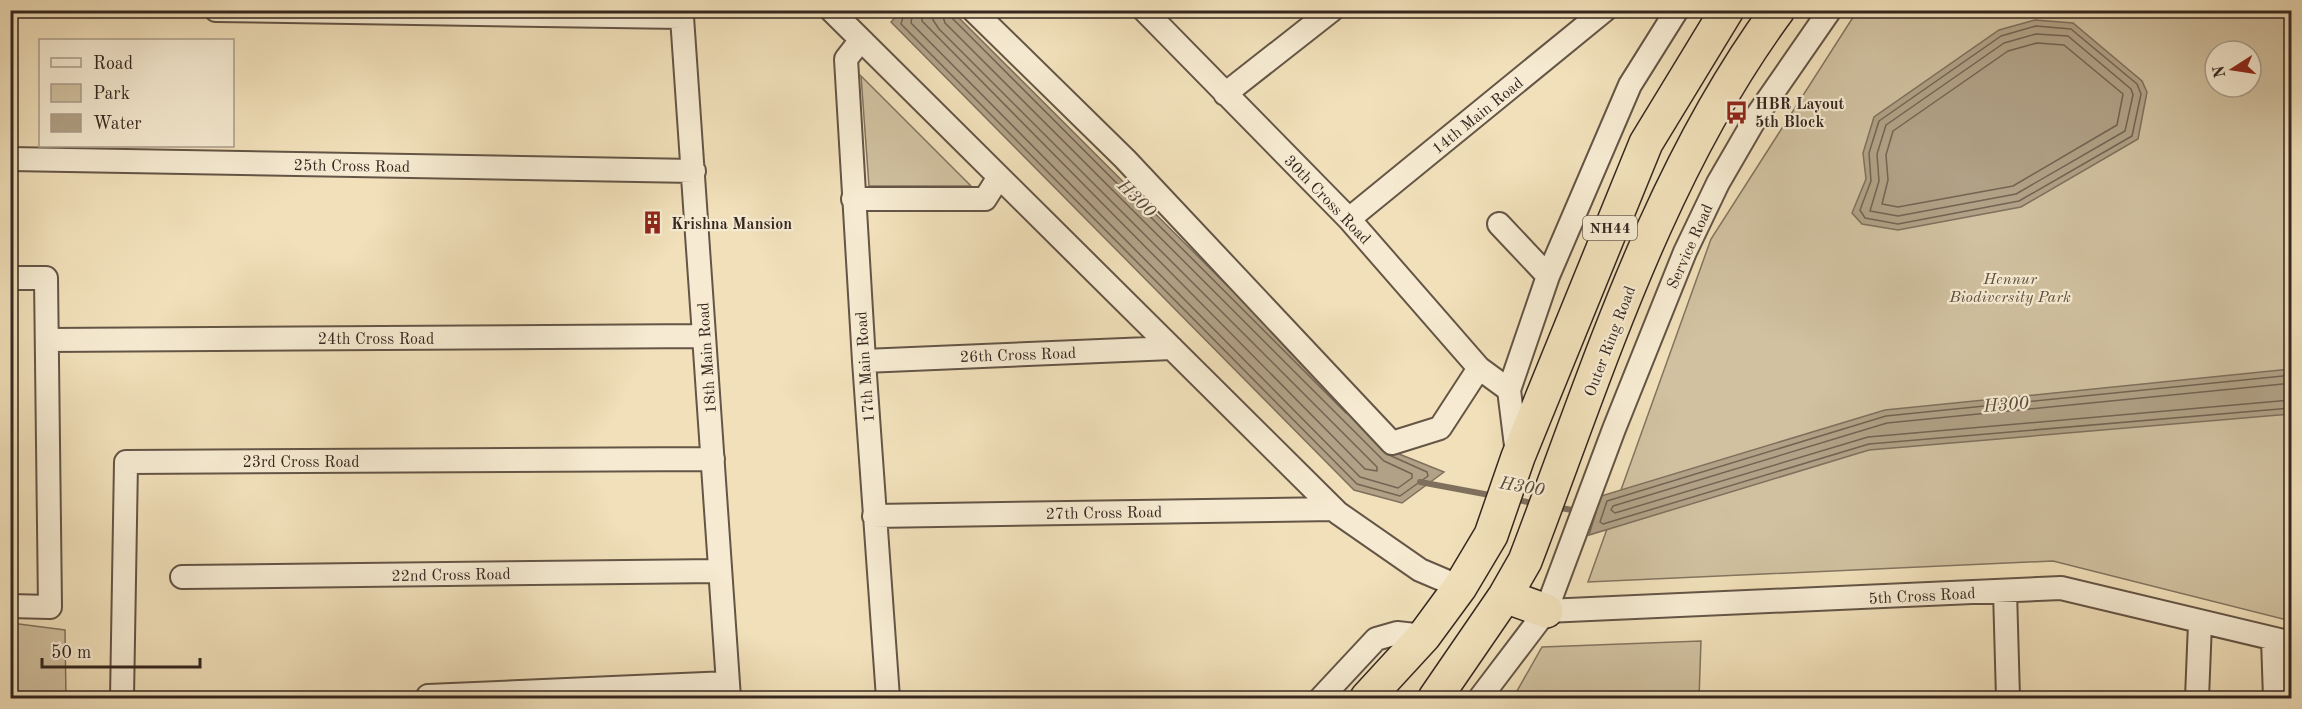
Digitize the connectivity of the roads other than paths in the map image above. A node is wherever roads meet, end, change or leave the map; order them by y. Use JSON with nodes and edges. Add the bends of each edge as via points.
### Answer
{"nodes":[{"id":1,"x":216,"y":10,"type":"edge"},
{"id":2,"x":831,"y":10,"type":"edge"},
{"id":3,"x":973,"y":10,"type":"edge"},
{"id":4,"x":1332,"y":10,"type":"edge"},
{"id":5,"x":1605,"y":10,"type":"edge"},
{"id":6,"x":1677,"y":10,"type":"edge"},
{"id":7,"x":1727,"y":10,"type":"edge"},
{"id":8,"x":1778,"y":10,"type":"edge"},
{"id":9,"x":1830,"y":10,"type":"edge"},
{"id":10,"x":1152,"y":13,"type":"edge"},
{"id":11,"x":860,"y":40,"type":"junction"},
{"id":12,"x":1226,"y":94,"type":"junction"},
{"id":13,"x":10,"y":159,"type":"edge"},
{"id":14,"x":694,"y":171,"type":"junction"},
{"id":15,"x":999,"y":177,"type":"junction"},
{"id":16,"x":853,"y":199,"type":"junction"},
{"id":17,"x":1349,"y":219,"type":"junction"},
{"id":18,"x":1500,"y":224,"type":"dead end"},
{"id":19,"x":1548,"y":276,"type":"junction"},
{"id":20,"x":10,"y":278,"type":"edge"},
{"id":21,"x":704,"y":336,"type":"junction"},
{"id":22,"x":47,"y":339,"type":"junction"},
{"id":23,"x":1172,"y":348,"type":"junction"},
{"id":24,"x":864,"y":361,"type":"junction"},
{"id":25,"x":1479,"y":368,"type":"junction"},
{"id":26,"x":1509,"y":390,"type":"junction"},
{"id":27,"x":1518,"y":457,"type":"junction"},
{"id":28,"x":712,"y":459,"type":"junction"},
{"id":29,"x":1334,"y":509,"type":"junction"},
{"id":30,"x":874,"y":516,"type":"junction"},
{"id":31,"x":720,"y":571,"type":"junction"},
{"id":32,"x":182,"y":577,"type":"dead end"},
{"id":33,"x":1460,"y":587,"type":"junction"},
{"id":34,"x":2005,"y":591,"type":"junction"},
{"id":35,"x":1505,"y":596,"type":"junction"},
{"id":36,"x":10,"y":606,"type":"edge"},
{"id":37,"x":1546,"y":611,"type":"junction"},
{"id":38,"x":2200,"y":623,"type":"junction"},
{"id":39,"x":1424,"y":636,"type":"junction"},
{"id":40,"x":2282,"y":641,"type":"edge"},
{"id":41,"x":1443,"y":687,"type":"edge"},
{"id":42,"x":728,"y":691,"type":"edge"},
{"id":43,"x":428,"y":696,"type":"dead end"},
{"id":44,"x":122,"y":699,"type":"edge"},
{"id":45,"x":888,"y":699,"type":"edge"},
{"id":46,"x":1321,"y":699,"type":"edge"},
{"id":47,"x":1367,"y":699,"type":"edge"},
{"id":48,"x":1480,"y":699,"type":"edge"},
{"id":49,"x":2008,"y":699,"type":"edge"},
{"id":50,"x":2197,"y":699,"type":"edge"},
{"id":51,"x":2275,"y":699,"type":"edge"}],
"edges":[{"from":1,"to":14,"type":"street","name":"18th Main Road","via":[[682,17]]},
{"from":2,"to":11,"type":"street"},
{"from":3,"to":25,"type":"street","via":[[1125,159],[1392,443],[1440,428]]},
{"from":4,"to":12,"type":"street"},
{"from":5,"to":17,"type":"street","name":"14th Main Road"},
{"from":6,"to":19,"type":"street","via":[[1630,85]]},
{"from":7,"to":27,"type":"highway","number":"NH44","via":[[1646,143]]},
{"from":8,"to":35,"type":"highway","name":"Outer Ring Road","number":"NH44","via":[[1720,97],[1649,237],[1525,561]]},
{"from":9,"to":37,"type":"street","name":"Service Road","via":[[1758,114],[1718,183],[1685,252]]},
{"from":10,"to":12,"type":"street","name":"30th Cross Road"},
{"from":11,"to":15,"type":"street"},
{"from":11,"to":16,"type":"street","name":"17th Main Road","via":[[846,59]]},
{"from":12,"to":17,"type":"street","name":"30th Cross Road"},
{"from":13,"to":14,"type":"street","name":"25th Cross Road"},
{"from":14,"to":21,"type":"street","name":"18th Main Road"},
{"from":15,"to":16,"type":"street","via":[[984,199]]},
{"from":15,"to":23,"type":"street"},
{"from":16,"to":24,"type":"street","name":"17th Main Road"},
{"from":17,"to":25,"type":"street","name":"30th Cross Road"},
{"from":18,"to":19,"type":"street"},
{"from":19,"to":26,"type":"street"},
{"from":20,"to":22,"type":"street","via":[[46,278]]},
{"from":21,"to":22,"type":"street","name":"24th Cross Road"},
{"from":21,"to":28,"type":"street","name":"18th Main Road"},
{"from":22,"to":36,"type":"street","via":[[50,607]]},
{"from":23,"to":24,"type":"street","name":"26th Cross Road"},
{"from":23,"to":29,"type":"street"},
{"from":24,"to":30,"type":"street","name":"17th Main Road"},
{"from":25,"to":26,"type":"street","name":"30th Cross Road"},
{"from":26,"to":27,"type":"street"},
{"from":27,"to":33,"type":"highway","number":"NH44","via":[[1491,535]]},
{"from":28,"to":31,"type":"street","name":"18th Main Road"},
{"from":28,"to":44,"type":"street","name":"23rd Cross Road","via":[[126,462]]},
{"from":29,"to":30,"type":"street","name":"27th Cross Road"},
{"from":29,"to":33,"type":"street","via":[[1420,570]]},
{"from":30,"to":45,"type":"street","name":"17th Main Road"},
{"from":31,"to":32,"type":"street","name":"22nd Cross Road"},
{"from":31,"to":42,"type":"street","name":"18th Main Road"},
{"from":33,"to":39,"type":"highway","number":"NH44"},
{"from":34,"to":37,"type":"street","name":"5th Cross Road"},
{"from":34,"to":38,"type":"street","name":"5th Cross Road","via":[[2061,588]]},
{"from":34,"to":49,"type":"street"},
{"from":35,"to":37,"type":"highway"},
{"from":35,"to":41,"type":"highway","name":"Outer Ring Road","number":"NH44"},
{"from":37,"to":48,"type":"street","name":"Service Road"},
{"from":38,"to":40,"type":"street","name":"5th Cross Road"},
{"from":38,"to":50,"type":"street"},
{"from":39,"to":46,"type":"street","via":[[1397,633],[1376,639]]},
{"from":39,"to":47,"type":"highway","number":"NH44"},
{"from":40,"to":51,"type":"street"},
{"from":42,"to":43,"type":"street"}]}
